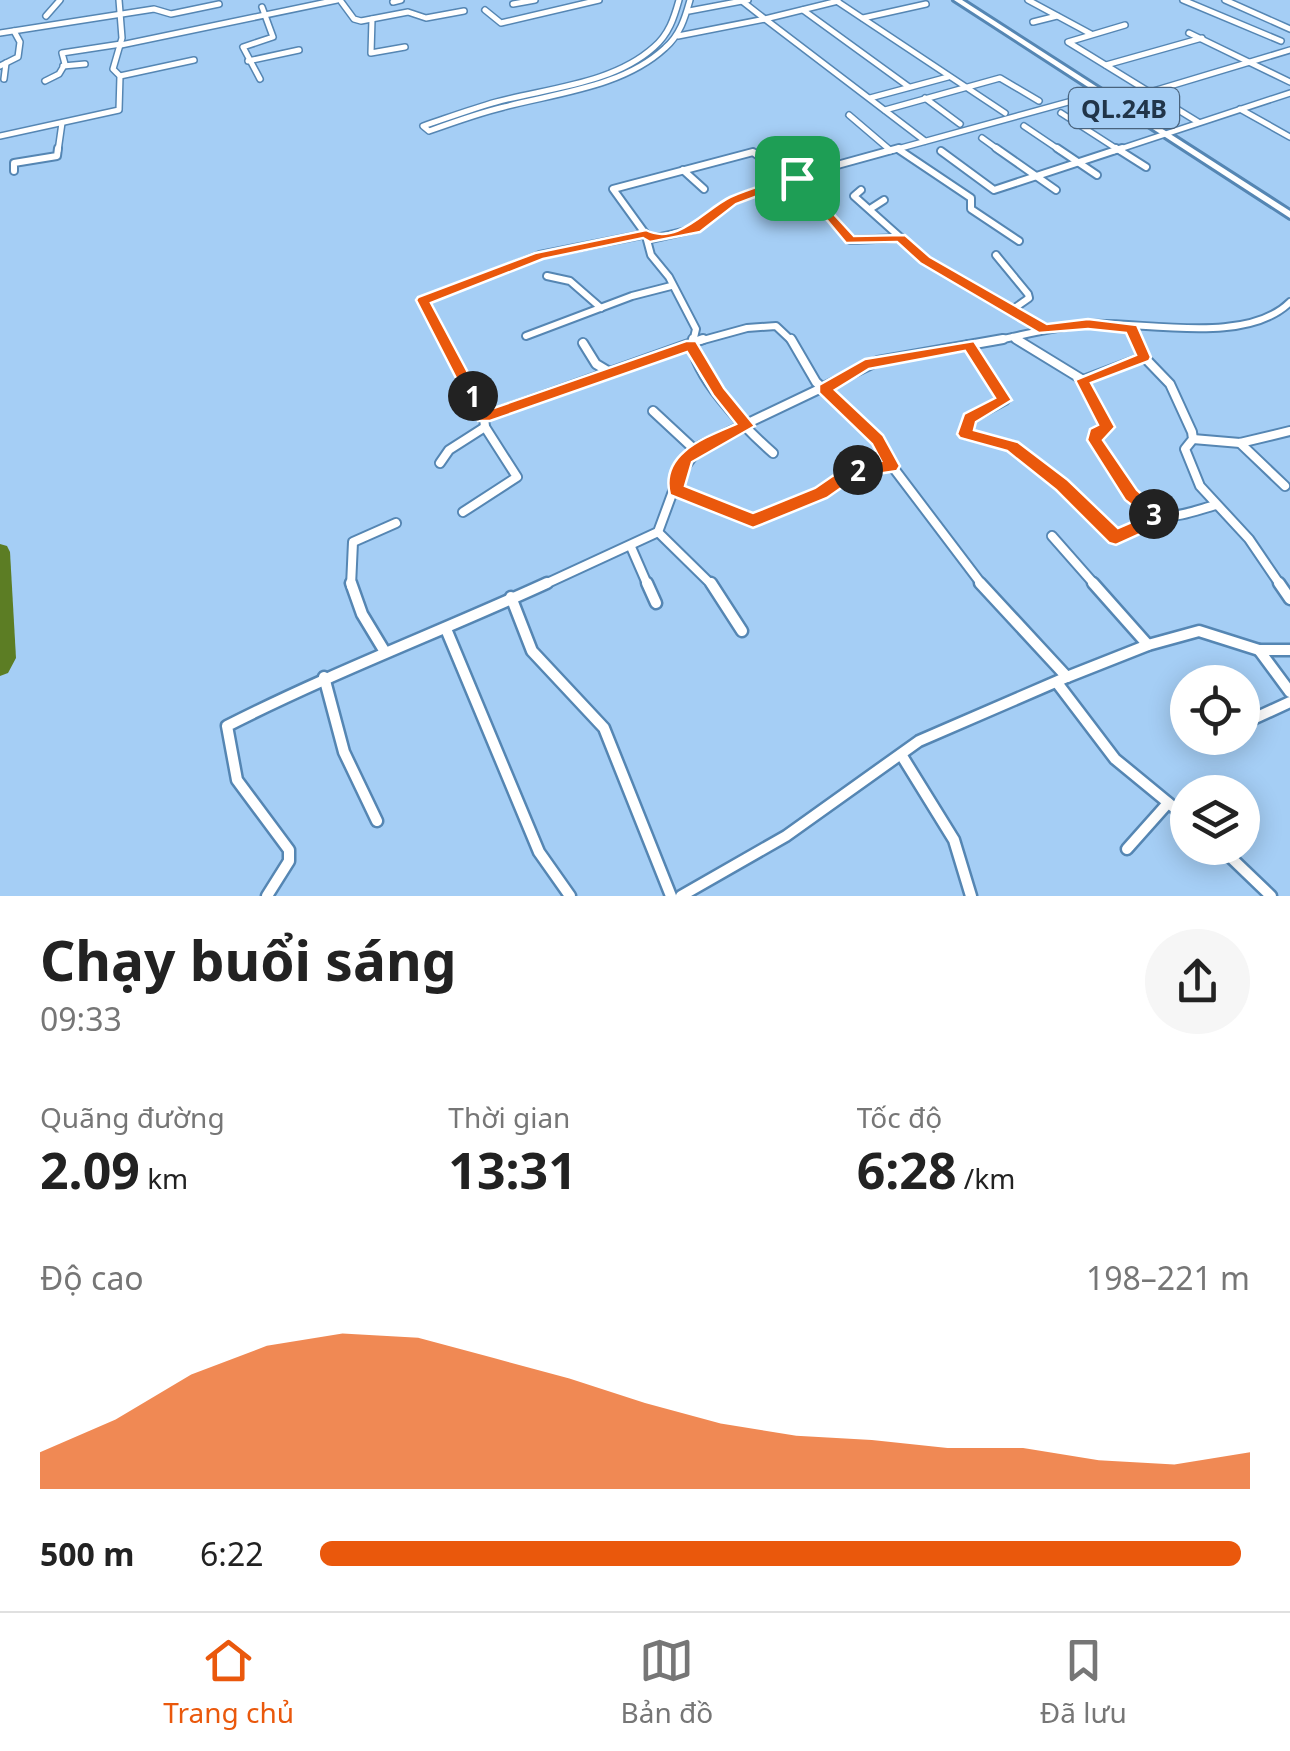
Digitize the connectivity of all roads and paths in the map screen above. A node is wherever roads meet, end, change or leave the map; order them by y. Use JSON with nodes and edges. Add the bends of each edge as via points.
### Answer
{"nodes":[{"id":1,"x":60,"y":0,"type":"edge"},
{"id":2,"x":119,"y":0,"type":"edge"},
{"id":3,"x":338,"y":0,"type":"edge"},
{"id":4,"x":401,"y":0,"type":"edge"},
{"id":5,"x":535,"y":0,"type":"edge"},
{"id":6,"x":599,"y":0,"type":"edge"},
{"id":7,"x":679,"y":0,"type":"edge"},
{"id":8,"x":690,"y":0,"type":"edge"},
{"id":9,"x":839,"y":0,"type":"edge"},
{"id":10,"x":919,"y":0,"type":"edge"},
{"id":11,"x":957,"y":0,"type":"edge"},
{"id":12,"x":1028,"y":0,"type":"edge"},
{"id":13,"x":1183,"y":0,"type":"edge"},
{"id":14,"x":1224,"y":0,"type":"edge"},
{"id":15,"x":327,"y":1,"type":"edge"},
{"id":16,"x":745,"y":1,"type":"edge"},
{"id":17,"x":220,"y":2,"type":"edge"},
{"id":18,"x":393,"y":2,"type":"edge"},
{"id":19,"x":512,"y":2,"type":"edge"},
{"id":20,"x":55,"y":7,"type":"junction"},
{"id":21,"x":302,"y":7,"type":"junction"},
{"id":22,"x":262,"y":8,"type":"dead end"},
{"id":23,"x":485,"y":10,"type":"dead end"},
{"id":24,"x":803,"y":10,"type":"junction"},
{"id":25,"x":38,"y":11,"type":"dead end"},
{"id":26,"x":464,"y":11,"type":"dead end"},
{"id":27,"x":689,"y":11,"type":"junction"},
{"id":28,"x":520,"y":12,"type":"dead end"},
{"id":29,"x":115,"y":14,"type":"junction"},
{"id":30,"x":265,"y":15,"type":"junction"},
{"id":31,"x":46,"y":16,"type":"dead end"},
{"id":32,"x":1057,"y":16,"type":"junction"},
{"id":33,"x":296,"y":18,"type":"dead end"},
{"id":34,"x":422,"y":18,"type":"junction"},
{"id":35,"x":863,"y":18,"type":"junction"},
{"id":36,"x":372,"y":19,"type":"junction"},
{"id":37,"x":765,"y":19,"type":"junction"},
{"id":38,"x":1034,"y":22,"type":"dead end"},
{"id":39,"x":220,"y":24,"type":"junction"},
{"id":40,"x":1125,"y":25,"type":"dead end"},
{"id":41,"x":424,"y":27,"type":"dead end"},
{"id":42,"x":1290,"y":30,"type":"edge"},
{"id":43,"x":14,"y":32,"type":"junction"},
{"id":44,"x":1189,"y":33,"type":"dead end"},
{"id":45,"x":0,"y":34,"type":"edge"},
{"id":46,"x":668,"y":34,"type":"junction"},
{"id":47,"x":1090,"y":34,"type":"junction"},
{"id":48,"x":679,"y":36,"type":"junction"},
{"id":49,"x":1202,"y":38,"type":"junction"},
{"id":50,"x":1281,"y":41,"type":"dead end"},
{"id":51,"x":121,"y":44,"type":"junction"},
{"id":52,"x":404,"y":47,"type":"dead end"},
{"id":53,"x":298,"y":50,"type":"dead end"},
{"id":54,"x":1290,"y":50,"type":"edge"},
{"id":55,"x":194,"y":60,"type":"dead end"},
{"id":56,"x":248,"y":61,"type":"junction"},
{"id":57,"x":1250,"y":62,"type":"junction"},
{"id":58,"x":3,"y":64,"type":"edge"},
{"id":59,"x":85,"y":64,"type":"dead end"},
{"id":60,"x":1106,"y":65,"type":"junction"},
{"id":61,"x":63,"y":66,"type":"junction"},
{"id":62,"x":120,"y":76,"type":"junction"},
{"id":63,"x":948,"y":76,"type":"junction"},
{"id":64,"x":260,"y":79,"type":"dead end"},
{"id":65,"x":4,"y":80,"type":"dead end"},
{"id":66,"x":45,"y":82,"type":"dead end"},
{"id":67,"x":1290,"y":82,"type":"edge"},
{"id":68,"x":909,"y":87,"type":"junction"},
{"id":69,"x":964,"y":87,"type":"junction"},
{"id":70,"x":1150,"y":92,"type":"junction"},
{"id":71,"x":1290,"y":93,"type":"edge"},
{"id":72,"x":1101,"y":94,"type":"junction"},
{"id":73,"x":870,"y":98,"type":"junction"},
{"id":74,"x":925,"y":98,"type":"junction"},
{"id":75,"x":1038,"y":101,"type":"dead end"},
{"id":76,"x":1240,"y":109,"type":"junction"},
{"id":77,"x":885,"y":110,"type":"junction"},
{"id":78,"x":1005,"y":113,"type":"dead end"},
{"id":79,"x":1061,"y":114,"type":"dead end"},
{"id":80,"x":848,"y":115,"type":"dead end"},
{"id":81,"x":1198,"y":122,"type":"junction"},
{"id":82,"x":62,"y":123,"type":"junction"},
{"id":83,"x":960,"y":124,"type":"dead end"},
{"id":84,"x":1024,"y":126,"type":"dead end"},
{"id":85,"x":1162,"y":133,"type":"junction"},
{"id":86,"x":0,"y":136,"type":"edge"},
{"id":87,"x":1290,"y":137,"type":"edge"},
{"id":88,"x":982,"y":138,"type":"dead end"},
{"id":89,"x":925,"y":142,"type":"junction"},
{"id":90,"x":1116,"y":149,"type":"junction"},
{"id":91,"x":894,"y":150,"type":"junction"},
{"id":92,"x":941,"y":151,"type":"dead end"},
{"id":93,"x":1078,"y":162,"type":"junction"},
{"id":94,"x":1146,"y":168,"type":"dead end"},
{"id":95,"x":684,"y":170,"type":"junction"},
{"id":96,"x":14,"y":172,"type":"dead end"},
{"id":97,"x":1097,"y":175,"type":"dead end"},
{"id":98,"x":1036,"y":176,"type":"junction"},
{"id":99,"x":794,"y":178,"type":"junction"},
{"id":100,"x":704,"y":189,"type":"dead end"},
{"id":101,"x":862,"y":190,"type":"dead end"},
{"id":102,"x":1056,"y":190,"type":"dead end"},
{"id":103,"x":884,"y":200,"type":"dead end"},
{"id":104,"x":870,"y":209,"type":"junction"},
{"id":105,"x":1290,"y":215,"type":"edge"},
{"id":106,"x":648,"y":236,"type":"junction"},
{"id":107,"x":900,"y":238,"type":"junction"},
{"id":108,"x":1019,"y":241,"type":"dead end"},
{"id":109,"x":996,"y":255,"type":"dead end"},
{"id":110,"x":546,"y":276,"type":"dead end"},
{"id":111,"x":671,"y":286,"type":"junction"},
{"id":112,"x":1290,"y":302,"type":"edge"},
{"id":113,"x":600,"y":308,"type":"junction"},
{"id":114,"x":1012,"y":310,"type":"junction"},
{"id":115,"x":1278,"y":314,"type":"junction"},
{"id":116,"x":1290,"y":322,"type":"edge"},
{"id":117,"x":1132,"y":328,"type":"junction"},
{"id":118,"x":1044,"y":330,"type":"junction"},
{"id":119,"x":526,"y":336,"type":"dead end"},
{"id":120,"x":1013,"y":337,"type":"junction"},
{"id":121,"x":583,"y":343,"type":"dead end"},
{"id":122,"x":691,"y":345,"type":"junction"},
{"id":123,"x":968,"y":345,"type":"junction"},
{"id":124,"x":1144,"y":357,"type":"junction"},
{"id":125,"x":611,"y":373,"type":"junction"},
{"id":126,"x":1082,"y":380,"type":"junction"},
{"id":127,"x":824,"y":389,"type":"junction"},
{"id":128,"x":653,"y":411,"type":"dead end"},
{"id":129,"x":485,"y":422,"type":"junction"},
{"id":130,"x":747,"y":426,"type":"junction"},
{"id":131,"x":1290,"y":431,"type":"edge"},
{"id":132,"x":1193,"y":439,"type":"junction"},
{"id":133,"x":1240,"y":443,"type":"junction"},
{"id":134,"x":695,"y":450,"type":"junction"},
{"id":135,"x":773,"y":453,"type":"dead end"},
{"id":136,"x":440,"y":463,"type":"dead end"},
{"id":137,"x":892,"y":466,"type":"junction"},
{"id":138,"x":1285,"y":486,"type":"dead end"},
{"id":139,"x":676,"y":490,"type":"junction"},
{"id":140,"x":1216,"y":504,"type":"junction"},
{"id":141,"x":463,"y":512,"type":"dead end"},
{"id":142,"x":1157,"y":516,"type":"junction"},
{"id":143,"x":396,"y":523,"type":"dead end"},
{"id":144,"x":658,"y":532,"type":"junction"},
{"id":145,"x":1052,"y":536,"type":"dead end"},
{"id":146,"x":631,"y":547,"type":"junction"},
{"id":147,"x":512,"y":597,"type":"junction"},
{"id":148,"x":1290,"y":600,"type":"edge"},
{"id":149,"x":656,"y":603,"type":"dead end"},
{"id":150,"x":446,"y":629,"type":"junction"},
{"id":151,"x":742,"y":631,"type":"dead end"},
{"id":152,"x":1148,"y":645,"type":"junction"},
{"id":153,"x":1259,"y":650,"type":"junction"},
{"id":154,"x":1290,"y":650,"type":"edge"},
{"id":155,"x":385,"y":652,"type":"junction"},
{"id":156,"x":324,"y":677,"type":"junction"},
{"id":157,"x":1063,"y":681,"type":"junction"},
{"id":158,"x":1290,"y":692,"type":"edge"},
{"id":159,"x":1290,"y":702,"type":"edge"},
{"id":160,"x":1260,"y":716,"type":"edge"},
{"id":161,"x":902,"y":756,"type":"junction"},
{"id":162,"x":1168,"y":804,"type":"joint"},
{"id":163,"x":376,"y":821,"type":"dead end"},
{"id":164,"x":1127,"y":849,"type":"dead end"},
{"id":165,"x":1239,"y":865,"type":"edge"},
{"id":166,"x":268,"y":896,"type":"edge"},
{"id":167,"x":570,"y":896,"type":"edge"},
{"id":168,"x":671,"y":896,"type":"edge"},
{"id":169,"x":681,"y":896,"type":"edge"},
{"id":170,"x":971,"y":896,"type":"edge"},
{"id":171,"x":1271,"y":896,"type":"edge"}],
"edges":[{"from":1,"to":20,"type":"street"},
{"from":2,"to":29,"type":"street"},
{"from":3,"to":15,"type":"street"},
{"from":3,"to":36,"type":"street","via":[[354,19]]},
{"from":4,"to":18,"type":"street"},
{"from":5,"to":19,"type":"street"},
{"from":6,"to":23,"type":"street","via":[[501,24]]},
{"from":7,"to":46,"type":"street"},
{"from":8,"to":27,"type":"street"},
{"from":9,"to":24,"type":"street"},
{"from":9,"to":35,"type":"street"},
{"from":10,"to":35,"type":"street","via":[[926,4]]},
{"from":11,"to":72,"type":"main road","number":"QL.24B"},
{"from":12,"to":32,"type":"street"},
{"from":13,"to":50,"type":"street"},
{"from":14,"to":42,"type":"street"},
{"from":15,"to":21,"type":"street"},
{"from":16,"to":27,"type":"street"},
{"from":16,"to":37,"type":"street"},
{"from":17,"to":29,"type":"street","via":[[171,14]]},
{"from":17,"to":39,"type":"street"},
{"from":19,"to":28,"type":"street"},
{"from":20,"to":25,"type":"street"},
{"from":20,"to":31,"type":"street"},
{"from":21,"to":30,"type":"street"},
{"from":21,"to":33,"type":"street"},
{"from":22,"to":30,"type":"street"},
{"from":24,"to":37,"type":"street"},
{"from":24,"to":68,"type":"street"},
{"from":26,"to":34,"type":"street"},
{"from":27,"to":48,"type":"street"},
{"from":29,"to":43,"type":"street"},
{"from":29,"to":51,"type":"street"},
{"from":30,"to":39,"type":"street"},
{"from":30,"to":56,"type":"street","via":[[273,37],[243,47]]},
{"from":32,"to":38,"type":"street"},
{"from":32,"to":47,"type":"street"},
{"from":34,"to":36,"type":"street","via":[[408,12]]},
{"from":34,"to":41,"type":"street"},
{"from":35,"to":63,"type":"street"},
{"from":36,"to":52,"type":"street","via":[[371,53]]},
{"from":37,"to":48,"type":"street"},
{"from":37,"to":73,"type":"street"},
{"from":39,"to":51,"type":"street"},
{"from":40,"to":47,"type":"street"},
{"from":43,"to":45,"type":"street"},
{"from":43,"to":58,"type":"street","via":[[17,59]]},
{"from":44,"to":49,"type":"street"},
{"from":46,"to":48,"type":"street"},
{"from":46,"to":48,"type":"street","via":[[616,71],[423,126],[429,131],[623,75]]},
{"from":47,"to":60,"type":"street","via":[[1068,42]]},
{"from":49,"to":57,"type":"street"},
{"from":49,"to":60,"type":"street"},
{"from":51,"to":61,"type":"street","via":[[64,52]]},
{"from":51,"to":62,"type":"street","via":[[113,68]]},
{"from":53,"to":56,"type":"street"},
{"from":54,"to":57,"type":"street"},
{"from":55,"to":62,"type":"street"},
{"from":56,"to":64,"type":"street"},
{"from":57,"to":67,"type":"street"},
{"from":57,"to":70,"type":"street"},
{"from":58,"to":65,"type":"street"},
{"from":59,"to":61,"type":"street"},
{"from":60,"to":70,"type":"street"},
{"from":61,"to":66,"type":"street"},
{"from":62,"to":82,"type":"street","via":[[119,110]]},
{"from":63,"to":68,"type":"street"},
{"from":63,"to":69,"type":"street"},
{"from":68,"to":73,"type":"street"},
{"from":69,"to":74,"type":"street"},
{"from":69,"to":75,"type":"street","via":[[1000,78]]},
{"from":69,"to":78,"type":"street"},
{"from":70,"to":81,"type":"street"},
{"from":71,"to":76,"type":"street"},
{"from":72,"to":85,"type":"main road","number":"QL.24B"},
{"from":72,"to":89,"type":"street"},
{"from":73,"to":77,"type":"street"},
{"from":74,"to":77,"type":"street"},
{"from":74,"to":83,"type":"street"},
{"from":76,"to":81,"type":"street"},
{"from":76,"to":87,"type":"street"},
{"from":77,"to":89,"type":"street"},
{"from":79,"to":90,"type":"street"},
{"from":80,"to":91,"type":"street"},
{"from":81,"to":85,"type":"street"},
{"from":82,"to":86,"type":"street"},
{"from":82,"to":96,"type":"street","via":[[57,156],[16,163]]},
{"from":84,"to":93,"type":"street"},
{"from":85,"to":90,"type":"street"},
{"from":85,"to":105,"type":"main road","number":"QL.24B"},
{"from":88,"to":98,"type":"street"},
{"from":89,"to":91,"type":"street"},
{"from":90,"to":93,"type":"street"},
{"from":90,"to":94,"type":"street"},
{"from":91,"to":99,"type":"street"},
{"from":91,"to":108,"type":"street","via":[[971,198],[971,208]]},
{"from":92,"to":98,"type":"street","via":[[994,190]]},
{"from":93,"to":97,"type":"street"},
{"from":93,"to":98,"type":"street"},
{"from":95,"to":99,"type":"street","via":[[753,152]]},
{"from":95,"to":100,"type":"street"},
{"from":95,"to":106,"type":"street","via":[[613,189]]},
{"from":98,"to":102,"type":"street"},
{"from":99,"to":106,"type":"street","via":[[732,201],[696,229]]},
{"from":99,"to":107,"type":"street","via":[[850,240]]},
{"from":101,"to":104,"type":"street","via":[[853,194]]},
{"from":103,"to":104,"type":"street"},
{"from":104,"to":107,"type":"street"},
{"from":106,"to":111,"type":"street","via":[[648,248]]},
{"from":106,"to":129,"type":"street","via":[[540,256],[423,300]]},
{"from":107,"to":114,"type":"street"},
{"from":109,"to":114,"type":"street","via":[[1029,298]]},
{"from":110,"to":113,"type":"street","via":[[581,287]]},
{"from":111,"to":113,"type":"street"},
{"from":111,"to":122,"type":"street","via":[[696,329]]},
{"from":112,"to":115,"type":"street"},
{"from":113,"to":119,"type":"street"},
{"from":114,"to":118,"type":"street"},
{"from":115,"to":116,"type":"street"},
{"from":115,"to":117,"type":"street","via":[[1209,329]]},
{"from":117,"to":118,"type":"street"},
{"from":117,"to":124,"type":"street"},
{"from":118,"to":120,"type":"street"},
{"from":120,"to":123,"type":"street"},
{"from":120,"to":126,"type":"street"},
{"from":121,"to":125,"type":"street"},
{"from":122,"to":125,"type":"street"},
{"from":122,"to":127,"type":"street","via":[[776,326]]},
{"from":122,"to":130,"type":"street"},
{"from":123,"to":127,"type":"street","via":[[865,365]]},
{"from":123,"to":142,"type":"street","via":[[1004,400],[970,418],[965,434],[1012,446],[1116,537]]},
{"from":124,"to":126,"type":"street"},
{"from":124,"to":132,"type":"street","via":[[1170,384]]},
{"from":125,"to":129,"type":"street"},
{"from":126,"to":142,"type":"street","via":[[1107,427],[1095,440],[1131,495]]},
{"from":127,"to":130,"type":"street"},
{"from":127,"to":137,"type":"street","via":[[878,440]]},
{"from":128,"to":134,"type":"street"},
{"from":129,"to":136,"type":"street"},
{"from":129,"to":141,"type":"street","via":[[516,477]]},
{"from":130,"to":134,"type":"street"},
{"from":130,"to":135,"type":"street"},
{"from":131,"to":133,"type":"street"},
{"from":132,"to":133,"type":"street"},
{"from":132,"to":140,"type":"street","via":[[1185,459]]},
{"from":133,"to":138,"type":"street"},
{"from":134,"to":139,"type":"street","via":[[679,470]]},
{"from":137,"to":139,"type":"street","via":[[853,471],[821,493],[753,521]]},
{"from":137,"to":157,"type":"street","via":[[972,576]]},
{"from":139,"to":144,"type":"street"},
{"from":140,"to":142,"type":"street"},
{"from":140,"to":148,"type":"street"},
{"from":143,"to":155,"type":"street","via":[[353,542],[349,558],[353,593]]},
{"from":144,"to":146,"type":"street"},
{"from":144,"to":151,"type":"street","via":[[718,590]]},
{"from":145,"to":152,"type":"street"},
{"from":146,"to":147,"type":"street"},
{"from":146,"to":149,"type":"street"},
{"from":147,"to":150,"type":"street"},
{"from":147,"to":168,"type":"street","via":[[532,650],[604,728]]},
{"from":150,"to":155,"type":"street"},
{"from":150,"to":167,"type":"street","via":[[538,852]]},
{"from":152,"to":153,"type":"street","via":[[1199,631]]},
{"from":152,"to":157,"type":"street"},
{"from":153,"to":154,"type":"street"},
{"from":153,"to":158,"type":"street"},
{"from":155,"to":156,"type":"street"},
{"from":156,"to":163,"type":"street","via":[[330,718]]},
{"from":156,"to":166,"type":"street","via":[[227,726],[236,780],[289,850]]},
{"from":157,"to":161,"type":"street","via":[[934,734]]},
{"from":157,"to":162,"type":"street","via":[[1115,759]]},
{"from":159,"to":160,"type":"street"},
{"from":161,"to":169,"type":"street","via":[[786,836]]},
{"from":161,"to":170,"type":"street","via":[[954,840]]},
{"from":162,"to":164,"type":"street"},
{"from":165,"to":171,"type":"street"}]}
